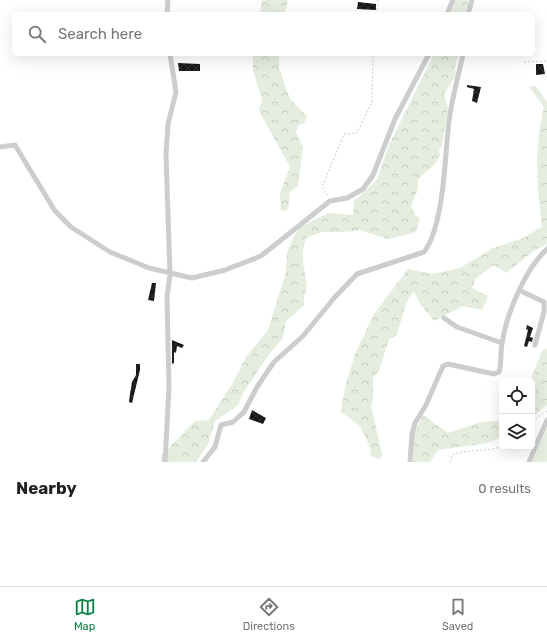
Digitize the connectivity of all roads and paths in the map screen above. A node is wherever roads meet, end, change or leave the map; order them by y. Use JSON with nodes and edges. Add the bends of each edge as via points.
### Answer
{"nodes":[{"id":1,"x":168,"y":0,"type":"edge"},
{"id":2,"x":378,"y":0,"type":"edge"},
{"id":3,"x":453,"y":0,"type":"edge"},
{"id":4,"x":472,"y":0,"type":"edge"},
{"id":5,"x":167,"y":12,"type":"edge"},
{"id":6,"x":377,"y":12,"type":"edge"},
{"id":7,"x":448,"y":12,"type":"edge"},
{"id":8,"x":469,"y":12,"type":"edge"},
{"id":9,"x":170,"y":56,"type":"edge"},
{"id":10,"x":373,"y":56,"type":"edge"},
{"id":11,"x":428,"y":56,"type":"edge"},
{"id":12,"x":462,"y":56,"type":"edge"},
{"id":13,"x":547,"y":61,"type":"edge"},
{"id":14,"x":524,"y":62,"type":"dead end"},
{"id":15,"x":0,"y":147,"type":"edge"},
{"id":16,"x":330,"y":201,"type":"junction"},
{"id":17,"x":547,"y":249,"type":"edge"},
{"id":18,"x":170,"y":275,"type":"junction"},
{"id":19,"x":519,"y":290,"type":"junction"},
{"id":20,"x":444,"y":318,"type":"dead end"},
{"id":21,"x":502,"y":343,"type":"junction"},
{"id":22,"x":535,"y":345,"type":"dead end"},
{"id":23,"x":547,"y":411,"type":"edge"},
{"id":24,"x":535,"y":419,"type":"edge"},
{"id":25,"x":547,"y":420,"type":"edge"},
{"id":26,"x":499,"y":447,"type":"edge"},
{"id":27,"x":165,"y":462,"type":"edge"},
{"id":28,"x":203,"y":462,"type":"edge"},
{"id":29,"x":410,"y":462,"type":"edge"},
{"id":30,"x":450,"y":462,"type":"edge"},
{"id":31,"x":529,"y":462,"type":"edge"}],
"edges":[{"from":1,"to":5,"type":"street"},
{"from":2,"to":6,"type":"path"},
{"from":3,"to":7,"type":"street"},
{"from":4,"to":8,"type":"street"},
{"from":9,"to":18,"type":"street","via":[[176,92],[168,124],[166,154]]},
{"from":10,"to":16,"type":"path","via":[[372,102],[357,133],[344,134],[322,187]]},
{"from":11,"to":16,"type":"street","via":[[395,119],[374,175],[363,189],[347,198]]},
{"from":12,"to":28,"type":"street","via":[[448,128],[444,177],[431,243],[424,252],[357,274],[303,336],[274,362],[256,387],[244,412],[233,422],[221,426],[215,447]]},
{"from":13,"to":14,"type":"path"},
{"from":15,"to":18,"type":"street","via":[[15,146],[56,211],[71,227],[110,252]]},
{"from":16,"to":18,"type":"street","via":[[261,256],[225,270],[192,278]]},
{"from":17,"to":19,"type":"street"},
{"from":18,"to":27,"type":"street","via":[[167,297],[169,388]]},
{"from":19,"to":21,"type":"street"},
{"from":19,"to":22,"type":"street","via":[[544,302],[544,312]]},
{"from":20,"to":21,"type":"street","via":[[457,327]]},
{"from":21,"to":29,"type":"street","via":[[501,366],[494,374],[448,364],[443,366],[415,423]]},
{"from":23,"to":24,"type":"path"},
{"from":25,"to":31,"type":"street"},
{"from":26,"to":30,"type":"path","via":[[461,451],[452,455]]}]}
